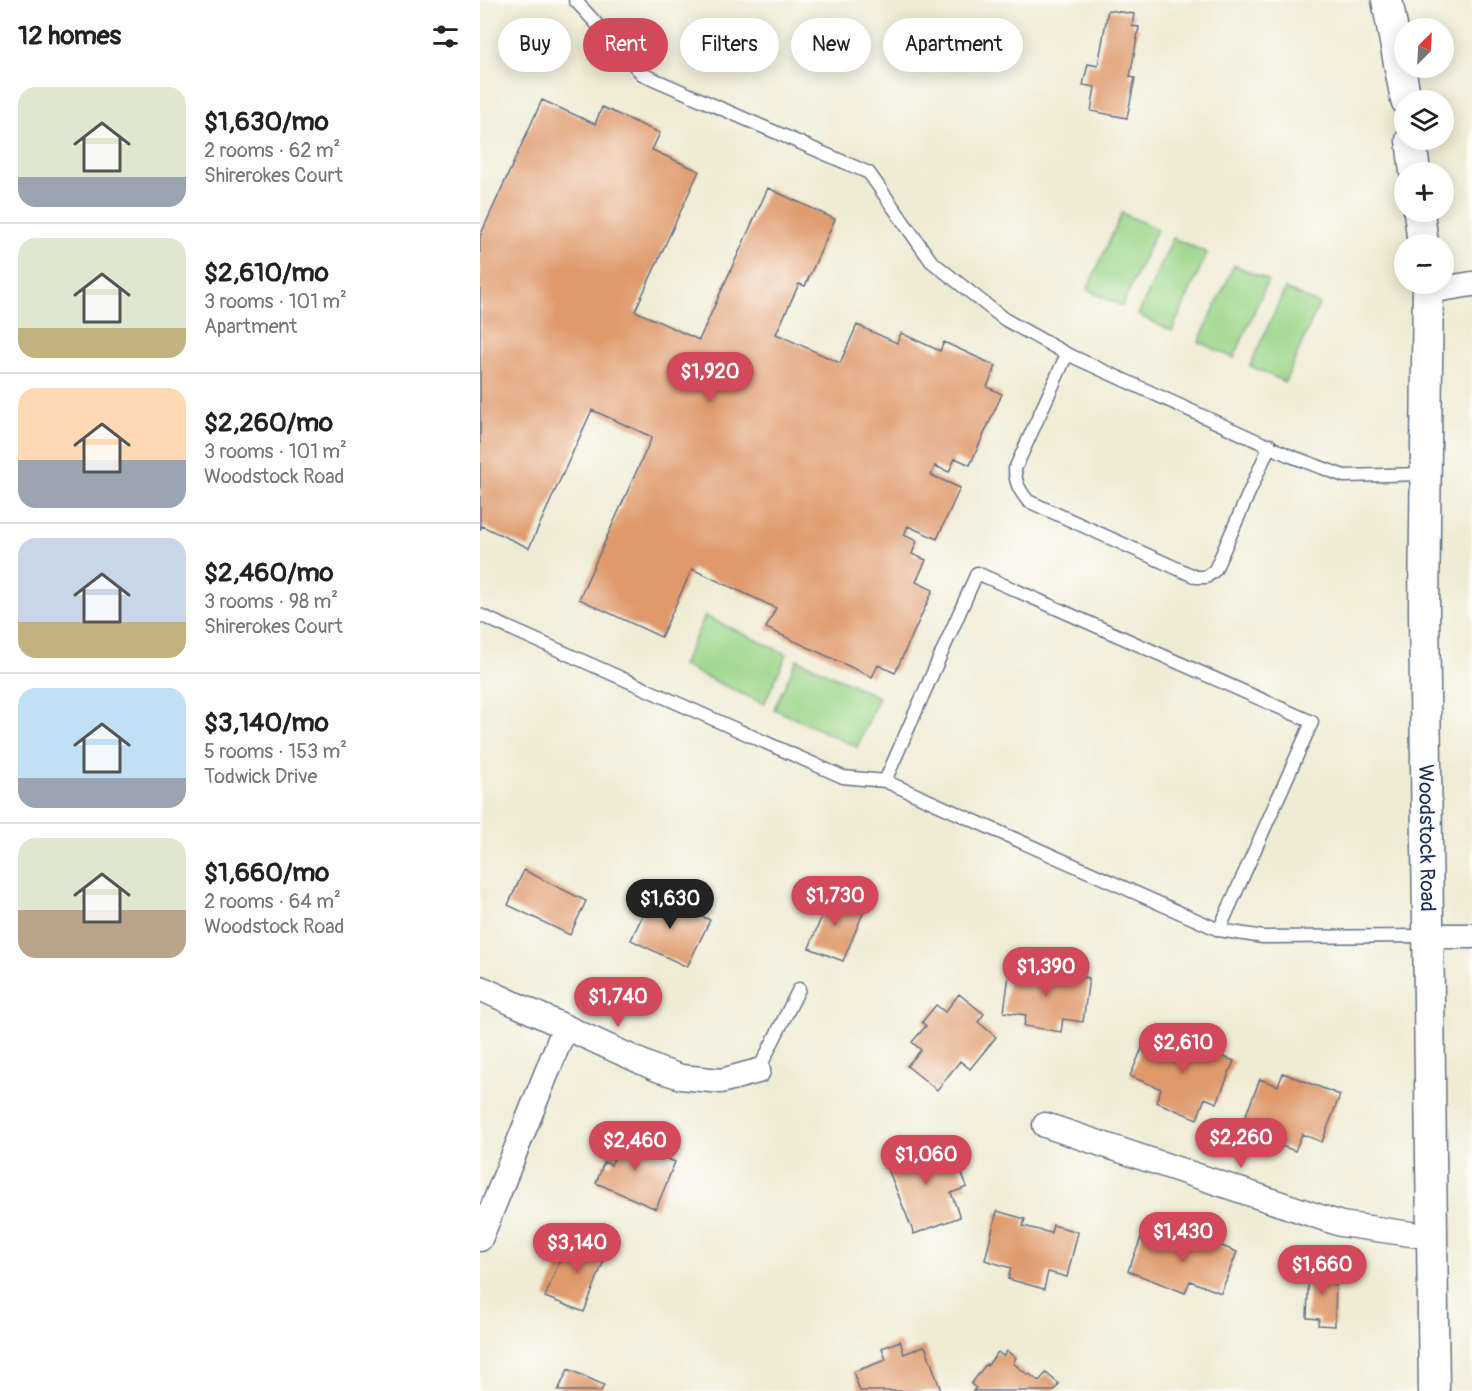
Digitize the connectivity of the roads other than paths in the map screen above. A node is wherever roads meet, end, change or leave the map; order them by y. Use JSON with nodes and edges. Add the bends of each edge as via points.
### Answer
{"nodes":[{"id":1,"x":575,"y":0,"type":"edge"},
{"id":2,"x":1388,"y":0,"type":"edge"},
{"id":3,"x":1404,"y":90,"type":"edge"},
{"id":4,"x":1472,"y":284,"type":"edge"},
{"id":5,"x":1454,"y":285,"type":"edge"},
{"id":6,"x":1428,"y":294,"type":"edge"},
{"id":7,"x":1067,"y":354,"type":"junction"},
{"id":8,"x":1270,"y":445,"type":"junction"},
{"id":9,"x":1425,"y":474,"type":"junction"},
{"id":10,"x":480,"y":615,"type":"edge"},
{"id":11,"x":885,"y":781,"type":"junction"},
{"id":12,"x":1219,"y":930,"type":"junction"},
{"id":13,"x":1428,"y":936,"type":"junction"},
{"id":14,"x":1472,"y":936,"type":"edge"},
{"id":15,"x":480,"y":988,"type":"edge"},
{"id":16,"x":799,"y":989,"type":"dead end"},
{"id":17,"x":565,"y":1027,"type":"junction"},
{"id":18,"x":758,"y":1071,"type":"joint"},
{"id":19,"x":1045,"y":1125,"type":"dead end"},
{"id":20,"x":1432,"y":1237,"type":"junction"},
{"id":21,"x":480,"y":1239,"type":"edge"},
{"id":22,"x":1434,"y":1391,"type":"edge"}],
"edges":[{"from":1,"to":7,"type":"lane","via":[[642,74],[869,173],[931,261],[1004,319]]},
{"from":2,"to":3,"type":"street"},
{"from":4,"to":5,"type":"street"},
{"from":6,"to":9,"type":"street","name":"Woodstock Road"},
{"from":7,"to":8,"type":"lane"},
{"from":7,"to":8,"type":"lane","via":[[1015,470],[1020,489],[1028,501],[1196,577],[1206,577],[1215,570]]},
{"from":8,"to":9,"type":"lane","via":[[1344,476]]},
{"from":9,"to":13,"type":"street","name":"Woodstock Road"},
{"from":10,"to":11,"type":"lane","via":[[843,777]]},
{"from":11,"to":12,"type":"lane"},
{"from":11,"to":12,"type":"lane","via":[[977,573],[1311,722]]},
{"from":12,"to":13,"type":"lane","via":[[1263,937]]},
{"from":13,"to":14,"type":"street"},
{"from":13,"to":20,"type":"street","name":"Woodstock Road"},
{"from":15,"to":17,"type":"street"},
{"from":16,"to":18,"type":"lane"},
{"from":17,"to":18,"type":"street","via":[[681,1077],[721,1081]]},
{"from":17,"to":21,"type":"street"},
{"from":19,"to":20,"type":"street","via":[[1341,1224]]},
{"from":20,"to":22,"type":"street","name":"Woodstock Road"}]}
